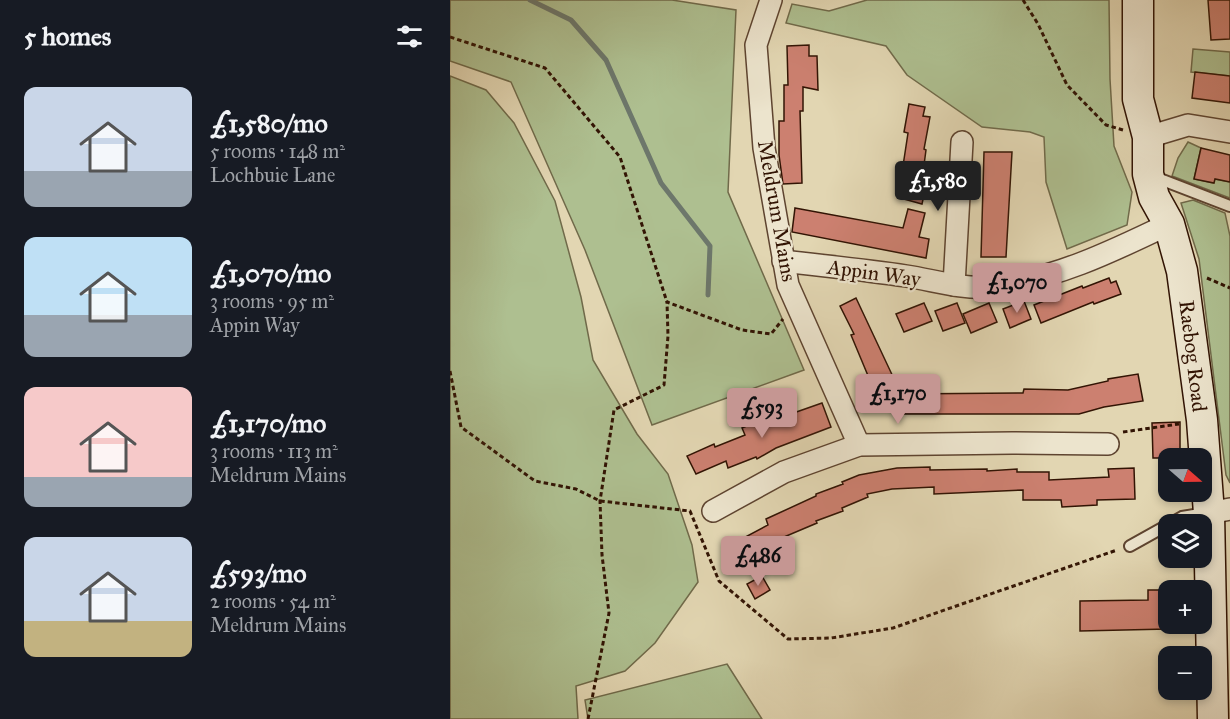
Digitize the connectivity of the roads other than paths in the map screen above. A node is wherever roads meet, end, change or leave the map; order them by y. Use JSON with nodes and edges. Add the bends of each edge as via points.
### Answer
{"nodes":[{"id":1,"x":771,"y":0,"type":"edge"},
{"id":2,"x":1138,"y":0,"type":"edge"},
{"id":3,"x":1230,"y":132,"type":"edge"},
{"id":4,"x":1148,"y":137,"type":"junction"},
{"id":5,"x":962,"y":142,"type":"dead end"},
{"id":6,"x":1148,"y":174,"type":"junction"},
{"id":7,"x":1230,"y":206,"type":"edge"},
{"id":8,"x":1170,"y":224,"type":"junction"},
{"id":9,"x":783,"y":261,"type":"junction"},
{"id":10,"x":954,"y":285,"type":"junction"},
{"id":11,"x":1108,"y":444,"type":"road end"},
{"id":12,"x":859,"y":446,"type":"junction"},
{"id":13,"x":1220,"y":511,"type":"edge"},
{"id":14,"x":713,"y":512,"type":"dead end"},
{"id":15,"x":1130,"y":546,"type":"road end"},
{"id":16,"x":1221,"y":663,"type":"edge"},
{"id":17,"x":1213,"y":719,"type":"edge"}],
"edges":[{"from":1,"to":9,"type":"street","name":"Meldrum Mains","via":[[756,45],[764,148]]},
{"from":2,"to":4,"type":"main road","name":"Raebog Road","via":[[1138,99]]},
{"from":3,"to":4,"type":"street","via":[[1188,125]]},
{"from":4,"to":6,"type":"main road","name":"Raebog Road"},
{"from":5,"to":10,"type":"street"},
{"from":6,"to":7,"type":"lane"},
{"from":6,"to":8,"type":"main road","name":"Raebog Road","via":[[1154,197]]},
{"from":8,"to":10,"type":"street","name":"Appin Way","via":[[1091,261],[1027,281],[986,287]]},
{"from":8,"to":13,"type":"main road","name":"Raebog Road","via":[[1182,271],[1202,420]]},
{"from":9,"to":10,"type":"street","name":"Appin Way"},
{"from":9,"to":12,"type":"street","name":"Meldrum Mains","via":[[788,285]]},
{"from":11,"to":12,"type":"street"},
{"from":12,"to":14,"type":"street","via":[[784,472]]},
{"from":13,"to":15,"type":"lane","via":[[1182,517]]},
{"from":13,"to":16,"type":"main road","name":"Raebog Road"},
{"from":16,"to":17,"type":"main road","name":"Raebog Road"}]}
